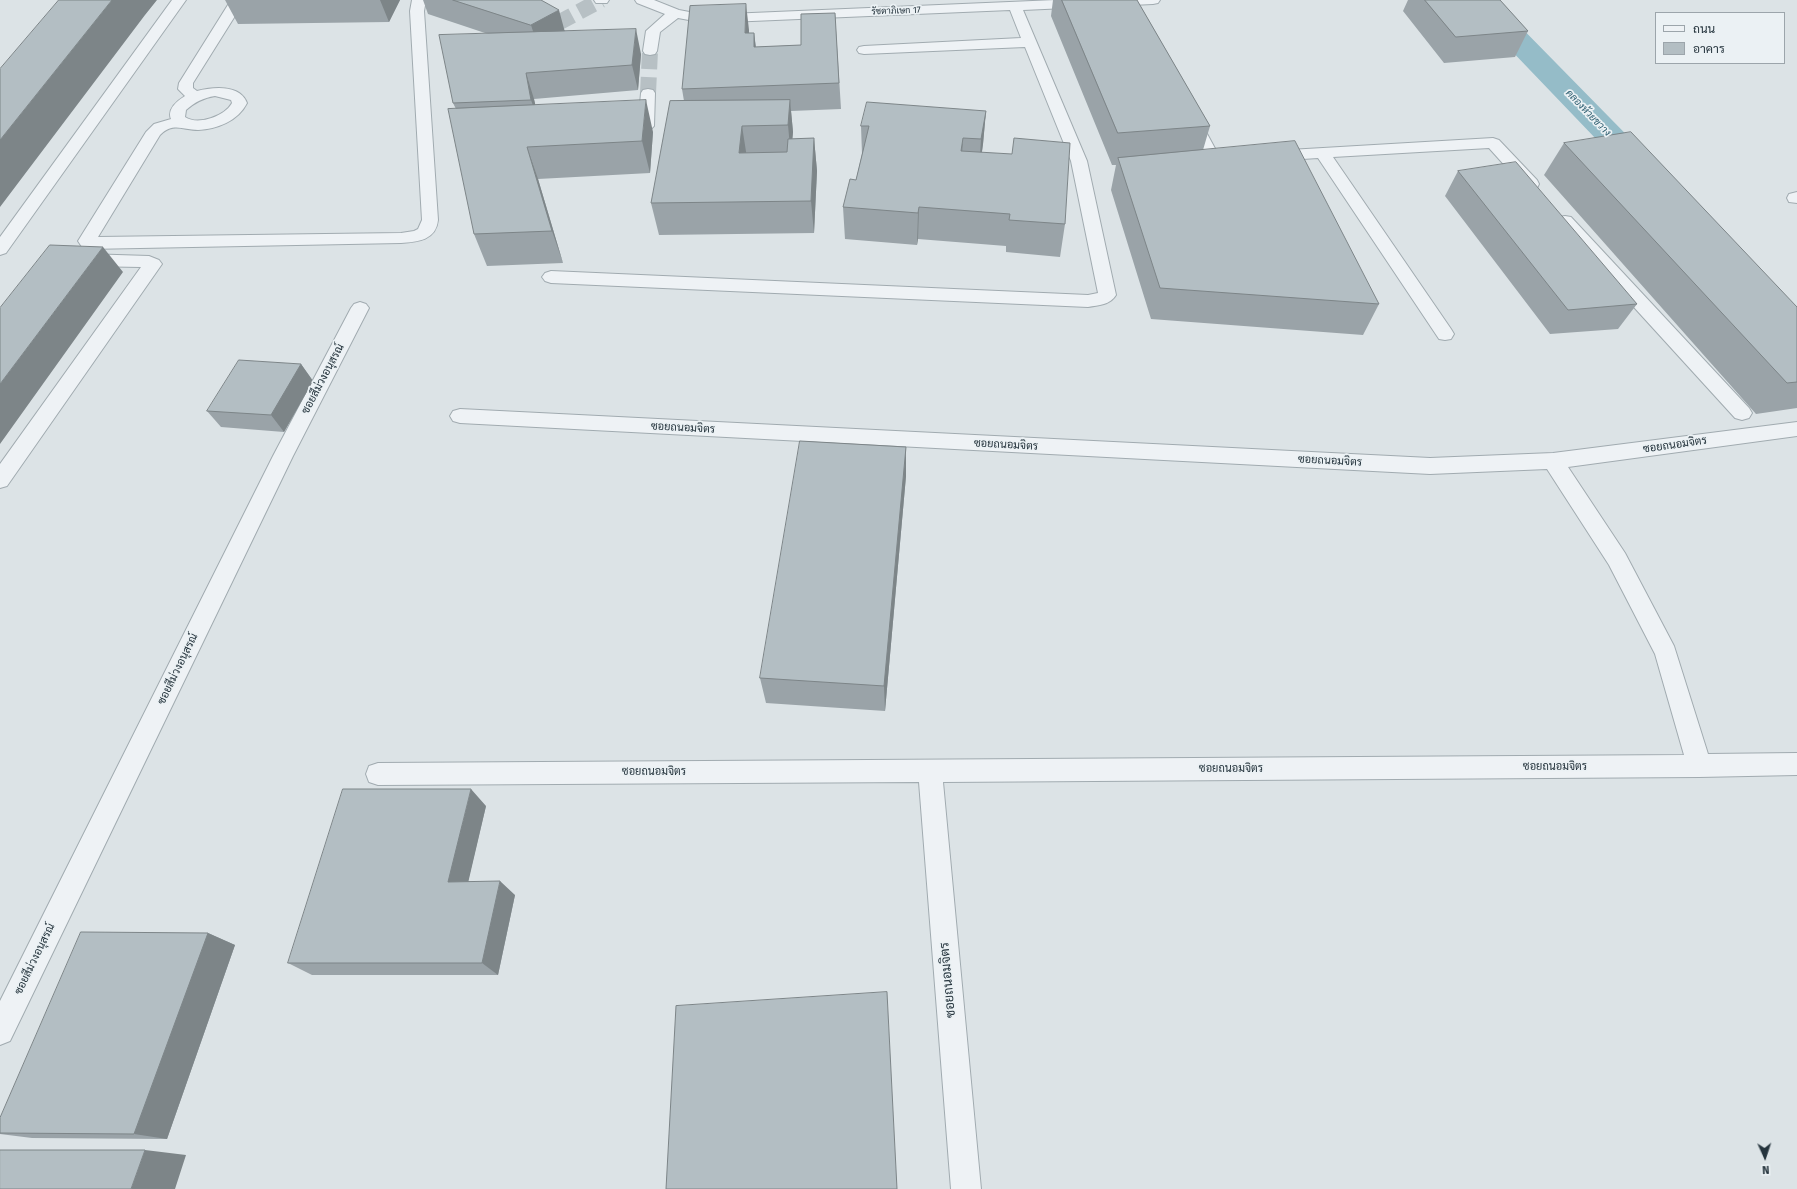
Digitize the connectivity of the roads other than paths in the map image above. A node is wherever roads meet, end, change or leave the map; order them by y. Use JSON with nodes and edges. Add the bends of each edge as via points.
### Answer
{"nodes":[{"id":1,"x":179,"y":0,"type":"edge"},
{"id":2,"x":238,"y":0,"type":"edge"},
{"id":3,"x":419,"y":0,"type":"edge"},
{"id":4,"x":642,"y":0,"type":"edge"},
{"id":5,"x":1154,"y":0,"type":"edge"},
{"id":6,"x":952,"y":4,"type":"edge"},
{"id":7,"x":1015,"y":6,"type":"junction"},
{"id":8,"x":675,"y":13,"type":"junction"},
{"id":9,"x":1030,"y":42,"type":"junction"},
{"id":10,"x":650,"y":50,"type":"tunnel mouth"},
{"id":11,"x":864,"y":50,"type":"dead end"},
{"id":12,"x":648,"y":93,"type":"tunnel mouth"},
{"id":13,"x":195,"y":97,"type":"junction"},
{"id":14,"x":1182,"y":103,"type":"edge"},
{"id":15,"x":180,"y":121,"type":"junction"},
{"id":16,"x":646,"y":126,"type":"edge"},
{"id":17,"x":1322,"y":153,"type":"junction"},
{"id":18,"x":0,"y":249,"type":"edge"},
{"id":19,"x":67,"y":260,"type":"edge"},
{"id":20,"x":551,"y":277,"type":"dead end"},
{"id":21,"x":360,"y":308,"type":"dead end"},
{"id":22,"x":1445,"y":334,"type":"dead end"},
{"id":23,"x":1742,"y":413,"type":"dead end"},
{"id":24,"x":460,"y":416,"type":"dead end"},
{"id":25,"x":1797,"y":429,"type":"edge"},
{"id":26,"x":1553,"y":461,"type":"junction"},
{"id":27,"x":0,"y":480,"type":"edge"},
{"id":28,"x":1797,"y":764,"type":"edge"},
{"id":29,"x":1699,"y":766,"type":"junction"},
{"id":30,"x":930,"y":770,"type":"junction"},
{"id":31,"x":378,"y":774,"type":"dead end"},
{"id":32,"x":0,"y":1031,"type":"edge"},
{"id":33,"x":966,"y":1189,"type":"edge"}],
"edges":[{"from":1,"to":18,"type":"street"},
{"from":2,"to":13,"type":"street","via":[[186,83],[185,89]]},
{"from":3,"to":15,"type":"street","via":[[417,11],[430,220],[425,233],[401,238],[88,243],[154,132],[159,127]]},
{"from":4,"to":8,"type":"street","name":"รัชดาภิเษก 17"},
{"from":5,"to":7,"type":"street","name":"รัชดาภิเษก 17","via":[[1128,8]]},
{"from":6,"to":7,"type":"street","name":"รัชดาภิเษก 17"},
{"from":6,"to":8,"type":"street","name":"รัชดาภิเษก 17","via":[[725,24]]},
{"from":7,"to":9,"type":"street"},
{"from":8,"to":10,"type":"street","via":[[653,31]]},
{"from":9,"to":11,"type":"street"},
{"from":9,"to":20,"type":"street","via":[[1079,161],[1107,295],[1101,299],[1088,301]]},
{"from":12,"to":16,"type":"street"},
{"from":13,"to":15,"type":"street","via":[[177,111],[176,116]]},
{"from":13,"to":15,"type":"street","via":[[225,92],[233,94],[239,103],[232,115],[213,124],[193,125]]},
{"from":14,"to":17,"type":"street","via":[[1212,157],[1224,160]]},
{"from":17,"to":22,"type":"street"},
{"from":17,"to":23,"type":"street","via":[[1493,143]]},
{"from":19,"to":27,"type":"street","via":[[152,264]]},
{"from":21,"to":32,"type":"street","name":"ซอยสีม่วงอนุสรณ์","via":[[283,456]]},
{"from":24,"to":26,"type":"street","name":"ซอยถนอมจิตร","via":[[1430,466]]},
{"from":25,"to":26,"type":"street","name":"ซอยถนอมจิตร"},
{"from":26,"to":29,"type":"street","via":[[1617,559],[1666,653]]},
{"from":28,"to":29,"type":"street","name":"ซอยถนอมจิตร"},
{"from":29,"to":30,"type":"street","name":"ซอยถนอมจิตร"},
{"from":30,"to":31,"type":"street","name":"ซอยถนอมจิตร"},
{"from":30,"to":33,"type":"street","name":"ซอยถนอมจิตร"}]}
